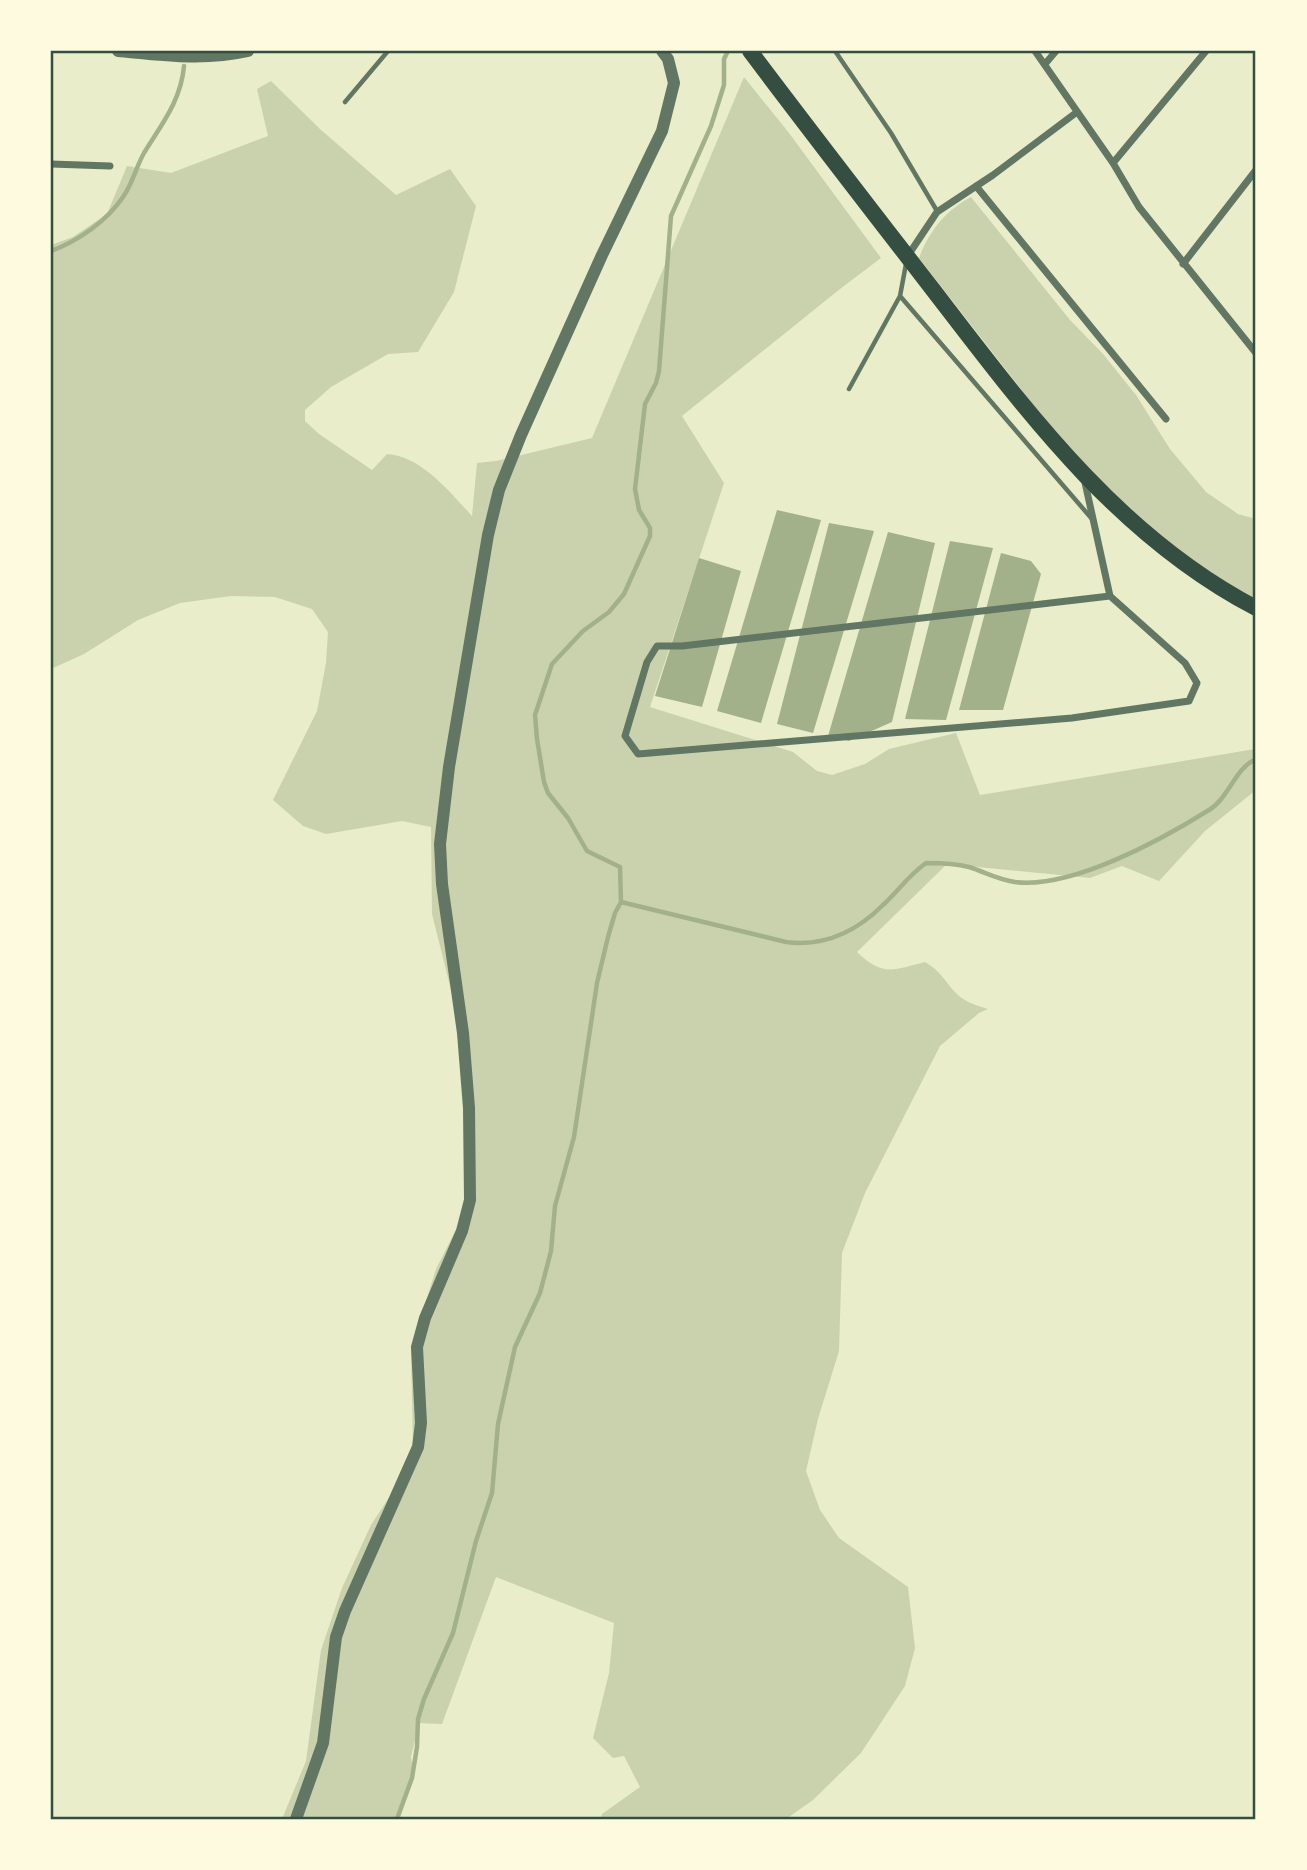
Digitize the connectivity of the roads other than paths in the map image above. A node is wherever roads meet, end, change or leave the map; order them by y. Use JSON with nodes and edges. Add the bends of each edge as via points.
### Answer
{"nodes":[{"id":1,"x":118,"y":51,"type":"edge"},
{"id":2,"x":247,"y":51,"type":"edge"},
{"id":3,"x":388,"y":51,"type":"edge"},
{"id":4,"x":662,"y":51,"type":"edge"},
{"id":5,"x":750,"y":51,"type":"edge"},
{"id":6,"x":835,"y":51,"type":"edge"},
{"id":7,"x":1035,"y":51,"type":"edge"},
{"id":8,"x":1056,"y":51,"type":"edge"},
{"id":9,"x":1206,"y":51,"type":"edge"},
{"id":10,"x":1045,"y":64,"type":"junction"},
{"id":11,"x":345,"y":102,"type":"dead end"},
{"id":12,"x":1077,"y":112,"type":"junction"},
{"id":13,"x":1113,"y":163,"type":"junction"},
{"id":14,"x":51,"y":164,"type":"edge"},
{"id":15,"x":110,"y":166,"type":"dead end"},
{"id":16,"x":1256,"y":170,"type":"edge"},
{"id":17,"x":976,"y":186,"type":"junction"},
{"id":18,"x":937,"y":212,"type":"junction"},
{"id":19,"x":907,"y":257,"type":"junction"},
{"id":20,"x":1183,"y":264,"type":"junction"},
{"id":21,"x":900,"y":296,"type":"junction"},
{"id":22,"x":1256,"y":352,"type":"edge"},
{"id":23,"x":849,"y":389,"type":"dead end"},
{"id":24,"x":1166,"y":419,"type":"dead end"},
{"id":25,"x":1084,"y":477,"type":"junction"},
{"id":26,"x":1093,"y":519,"type":"junction"},
{"id":27,"x":1110,"y":596,"type":"junction"},
{"id":28,"x":1256,"y":608,"type":"edge"},
{"id":29,"x":296,"y":1819,"type":"edge"}],
"edges":[{"from":1,"to":2,"type":"street","via":[[195,57]]},
{"from":3,"to":11,"type":"lane"},
{"from":4,"to":29,"type":"street","via":[[674,83],[662,131],[521,435],[491,523],[440,844],[464,1045],[470,1200],[417,1347],[418,1447],[336,1637],[323,1743]]},
{"from":5,"to":19,"type":"highway"},
{"from":6,"to":18,"type":"lane"},
{"from":7,"to":10,"type":"street"},
{"from":8,"to":10,"type":"street"},
{"from":9,"to":13,"type":"street"},
{"from":10,"to":12,"type":"street"},
{"from":12,"to":13,"type":"street"},
{"from":12,"to":17,"type":"street"},
{"from":13,"to":20,"type":"street","via":[[1139,207]]},
{"from":14,"to":15,"type":"street"},
{"from":16,"to":20,"type":"street"},
{"from":17,"to":18,"type":"street"},
{"from":17,"to":24,"type":"street"},
{"from":18,"to":19,"type":"street"},
{"from":19,"to":21,"type":"lane"},
{"from":19,"to":25,"type":"highway"},
{"from":20,"to":22,"type":"street"},
{"from":21,"to":23,"type":"lane"},
{"from":21,"to":26,"type":"lane"},
{"from":25,"to":26,"type":"street"},
{"from":25,"to":28,"type":"highway","via":[[1185,565]]},
{"from":26,"to":27,"type":"street"},
{"from":27,"to":27,"type":"street","via":[[1185,663],[1197,683],[1189,701],[1072,718],[638,754],[625,736],[647,663],[657,646]]}]}
